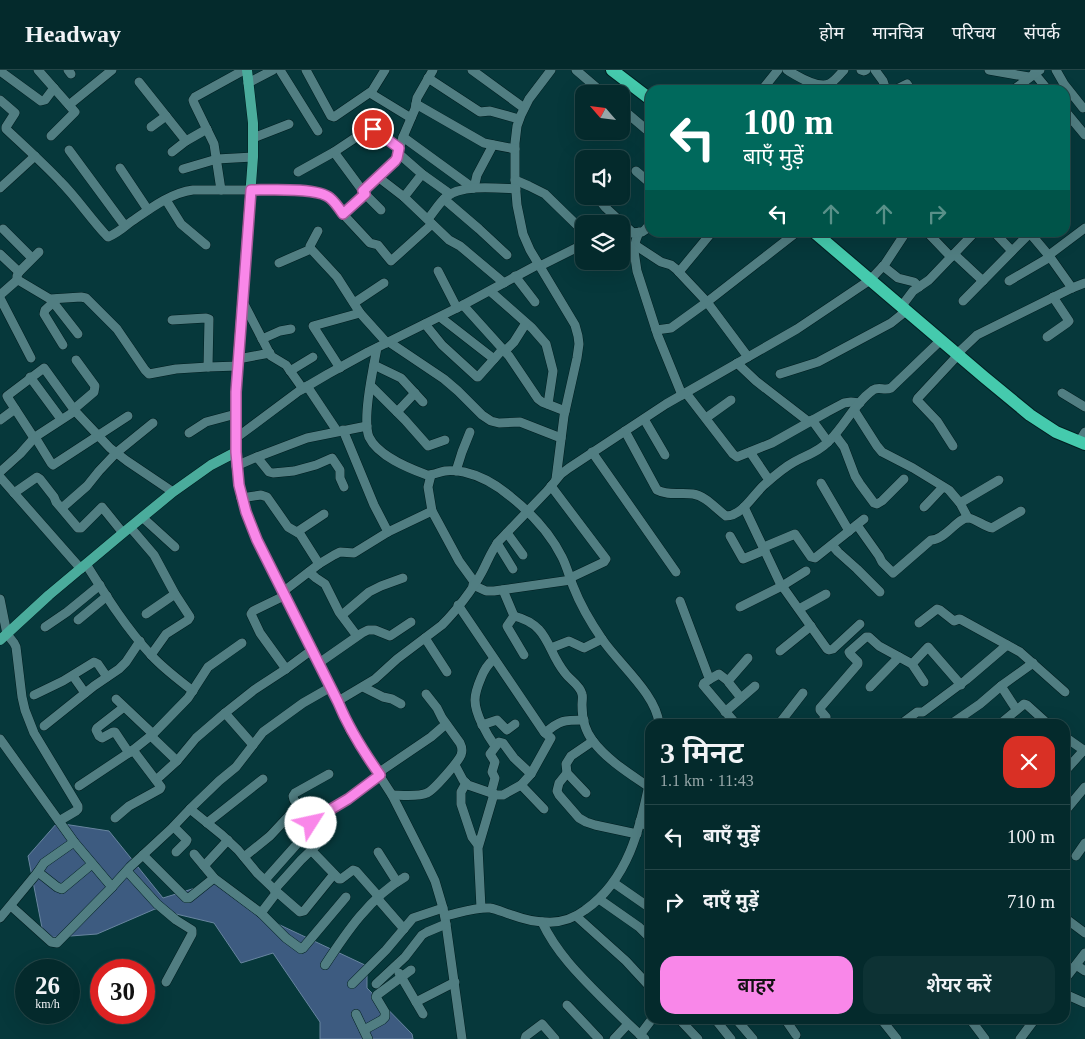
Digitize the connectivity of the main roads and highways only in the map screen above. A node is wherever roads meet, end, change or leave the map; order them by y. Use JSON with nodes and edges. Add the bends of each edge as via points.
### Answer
{"nodes":[{"id":1,"x":245,"y":70,"type":"edge"},
{"id":2,"x":612,"y":70,"type":"edge"},
{"id":3,"x":645,"y":96,"type":"edge"},
{"id":4,"x":820,"y":237,"type":"edge"},
{"id":5,"x":1083,"y":439,"type":"edge"},
{"id":6,"x":8,"y":633,"type":"edge"}],
"edges":[{"from":1,"to":6,"type":"main road","via":[[253,157],[238,362],[236,452],[211,464],[173,492]]},
{"from":2,"to":3,"type":"highway"},
{"from":4,"to":5,"type":"highway","via":[[1030,416],[1056,432]]}]}
